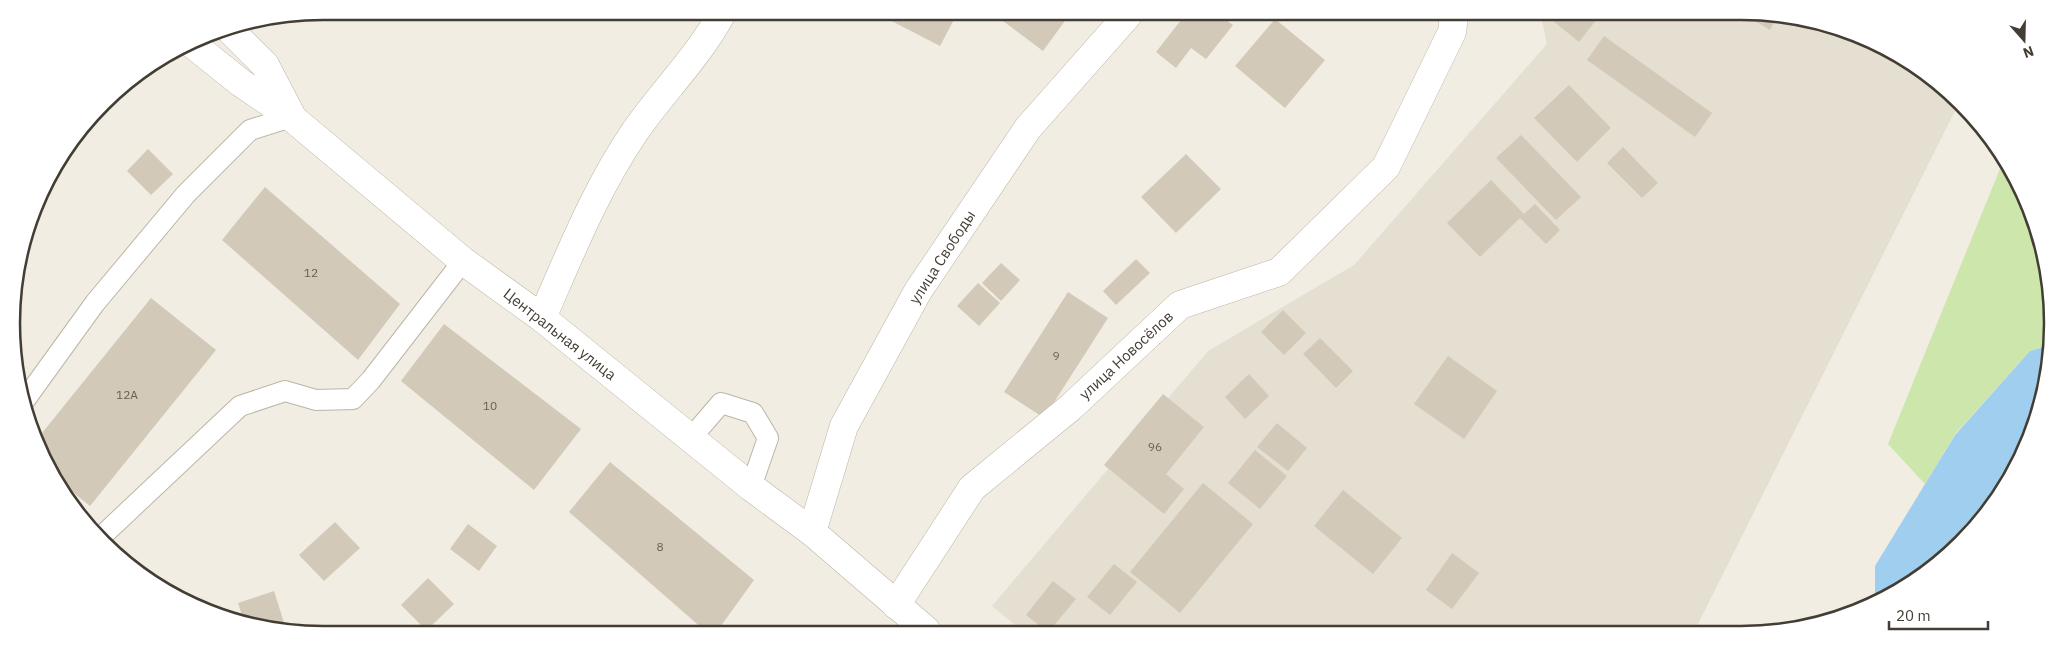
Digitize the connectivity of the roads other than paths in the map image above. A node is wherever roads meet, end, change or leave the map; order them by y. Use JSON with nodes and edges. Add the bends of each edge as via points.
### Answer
{"nodes":[{"id":1,"x":718,"y":20,"type":"edge"},
{"id":2,"x":1123,"y":20,"type":"edge"},
{"id":3,"x":1454,"y":20,"type":"edge"},
{"id":4,"x":234,"y":34,"type":"edge"},
{"id":5,"x":197,"y":48,"type":"edge"},
{"id":6,"x":291,"y":117,"type":"junction"},
{"id":7,"x":463,"y":261,"type":"junction"},
{"id":8,"x":542,"y":318,"type":"junction"},
{"id":9,"x":29,"y":395,"type":"edge"},
{"id":10,"x":691,"y":438,"type":"junction"},
{"id":11,"x":751,"y":487,"type":"junction"},
{"id":12,"x":812,"y":532,"type":"junction"},
{"id":13,"x":105,"y":533,"type":"edge"},
{"id":14,"x":896,"y":606,"type":"junction"},
{"id":15,"x":921,"y":626,"type":"edge"}],
"edges":[{"from":1,"to":8,"type":"street","via":[[636,130],[590,208]]},
{"from":2,"to":12,"type":"street","name":"улица Свободы","via":[[1028,128],[918,291],[844,426]]},
{"from":3,"to":14,"type":"street","name":"улица Новосёлов","via":[[1452,32],[1386,167],[1279,272],[1180,305],[1071,407],[972,488]]},
{"from":4,"to":6,"type":"street","via":[[265,65]]},
{"from":5,"to":6,"type":"street","name":"Центральная улица"},
{"from":6,"to":7,"type":"street","name":"Центральная улица"},
{"from":6,"to":9,"type":"lane","via":[[250,130],[186,194],[95,303]]},
{"from":7,"to":8,"type":"street","name":"Центральная улица"},
{"from":7,"to":13,"type":"lane","via":[[353,399],[316,400],[286,392],[240,406]]},
{"from":8,"to":10,"type":"street","name":"Центральная улица"},
{"from":10,"to":11,"type":"street","name":"Центральная улица"},
{"from":10,"to":11,"type":"lane","via":[[721,403],[753,414],[768,438]]},
{"from":11,"to":12,"type":"street","name":"Центральная улица"},
{"from":12,"to":14,"type":"street","name":"Центральная улица"},
{"from":14,"to":15,"type":"street","name":"Центральная улица"}]}
